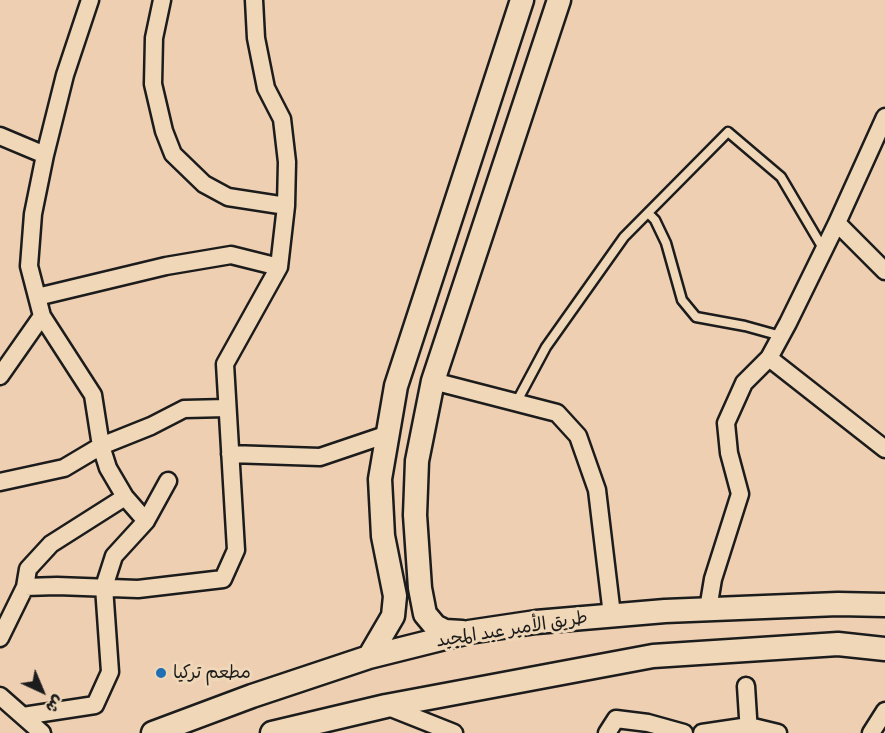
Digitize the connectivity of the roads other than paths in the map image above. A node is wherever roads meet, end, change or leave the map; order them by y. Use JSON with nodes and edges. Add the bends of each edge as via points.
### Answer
{"nodes":[{"id":1,"x":90,"y":0,"type":"edge"},
{"id":2,"x":162,"y":0,"type":"edge"},
{"id":3,"x":254,"y":0,"type":"edge"},
{"id":4,"x":522,"y":0,"type":"edge"},
{"id":5,"x":559,"y":0,"type":"edge"},
{"id":6,"x":885,"y":117,"type":"edge"},
{"id":7,"x":0,"y":136,"type":"edge"},
{"id":8,"x":45,"y":155,"type":"junction"},
{"id":9,"x":286,"y":206,"type":"junction"},
{"id":10,"x":648,"y":213,"type":"junction"},
{"id":11,"x":837,"y":224,"type":"junction"},
{"id":12,"x":824,"y":250,"type":"junction"},
{"id":13,"x":279,"y":267,"type":"junction"},
{"id":14,"x":885,"y":271,"type":"edge"},
{"id":15,"x":37,"y":297,"type":"junction"},
{"id":16,"x":42,"y":316,"type":"junction"},
{"id":17,"x":781,"y":336,"type":"junction"},
{"id":18,"x":769,"y":358,"type":"junction"},
{"id":19,"x":0,"y":376,"type":"edge"},
{"id":20,"x":433,"y":381,"type":"junction"},
{"id":21,"x":516,"y":403,"type":"junction"},
{"id":22,"x":227,"y":408,"type":"junction"},
{"id":23,"x":388,"y":434,"type":"junction"},
{"id":24,"x":101,"y":446,"type":"junction"},
{"id":25,"x":885,"y":449,"type":"edge"},
{"id":26,"x":230,"y":454,"type":"junction"},
{"id":27,"x":168,"y":481,"type":"dead end"},
{"id":28,"x":0,"y":482,"type":"edge"},
{"id":29,"x":125,"y":497,"type":"junction"},
{"id":30,"x":146,"y":520,"type":"junction"},
{"id":31,"x":25,"y":587,"type":"junction"},
{"id":32,"x":104,"y":587,"type":"junction"},
{"id":33,"x":885,"y":605,"type":"edge"},
{"id":34,"x":708,"y":609,"type":"junction"},
{"id":35,"x":612,"y":615,"type":"junction"},
{"id":36,"x":469,"y":632,"type":"junction"},
{"id":37,"x":0,"y":638,"type":"edge"},
{"id":38,"x":885,"y":649,"type":"edge"},
{"id":39,"x":369,"y":657,"type":"junction"},
{"id":40,"x":746,"y":686,"type":"dead end"},
{"id":41,"x":0,"y":696,"type":"edge"},
{"id":42,"x":386,"y":706,"type":"junction"},
{"id":43,"x":885,"y":711,"type":"edge"},
{"id":44,"x":23,"y":716,"type":"junction"},
{"id":45,"x":749,"y":730,"type":"edge"},
{"id":46,"x":42,"y":733,"type":"edge"},
{"id":47,"x":153,"y":733,"type":"edge"},
{"id":48,"x":272,"y":733,"type":"edge"},
{"id":49,"x":454,"y":733,"type":"edge"},
{"id":50,"x":607,"y":733,"type":"edge"},
{"id":51,"x":684,"y":733,"type":"edge"},
{"id":52,"x":702,"y":733,"type":"edge"},
{"id":53,"x":778,"y":733,"type":"edge"},
{"id":54,"x":871,"y":733,"type":"edge"}],
"edges":[{"from":1,"to":8,"type":"street","via":[[65,75]]},
{"from":2,"to":9,"type":"street","via":[[154,38],[153,84],[173,154],[204,184],[228,197]]},
{"from":3,"to":9,"type":"street","via":[[256,38],[266,87],[282,119],[287,162]]},
{"from":4,"to":23,"type":"main road","via":[[396,386]]},
{"from":5,"to":20,"type":"main road"},
{"from":6,"to":11,"type":"street"},
{"from":7,"to":8,"type":"street"},
{"from":8,"to":15,"type":"street","via":[[33,214],[29,266]]},
{"from":9,"to":13,"type":"street"},
{"from":10,"to":12,"type":"lane","via":[[728,132],[781,177]]},
{"from":10,"to":17,"type":"lane","via":[[666,243],[682,300],[696,317]]},
{"from":10,"to":21,"type":"lane","via":[[624,237],[546,347]]},
{"from":11,"to":12,"type":"street"},
{"from":11,"to":14,"type":"street"},
{"from":12,"to":17,"type":"street"},
{"from":13,"to":15,"type":"street","via":[[231,255],[166,266]]},
{"from":13,"to":22,"type":"street","via":[[225,364]]},
{"from":15,"to":16,"type":"street"},
{"from":16,"to":19,"type":"street"},
{"from":16,"to":24,"type":"street","via":[[93,395]]},
{"from":17,"to":18,"type":"street"},
{"from":18,"to":25,"type":"street"},
{"from":18,"to":34,"type":"street","via":[[744,383],[726,423],[740,494],[713,579]]},
{"from":20,"to":21,"type":"street"},
{"from":20,"to":36,"type":"main road","via":[[417,461],[415,515],[420,588],[425,614],[435,626],[445,631]]},
{"from":21,"to":35,"type":"street","via":[[557,413],[578,436],[597,490]]},
{"from":22,"to":24,"type":"street","via":[[184,409]]},
{"from":22,"to":26,"type":"street"},
{"from":23,"to":26,"type":"street","via":[[320,458]]},
{"from":23,"to":39,"type":"main road","via":[[380,479],[384,536],[395,596],[393,616]]},
{"from":24,"to":28,"type":"street","via":[[64,468]]},
{"from":24,"to":29,"type":"street","via":[[108,468]]},
{"from":26,"to":32,"type":"street","via":[[236,550],[223,579],[138,589]]},
{"from":27,"to":30,"type":"street"},
{"from":29,"to":30,"type":"street"},
{"from":29,"to":31,"type":"street","via":[[51,544],[28,569]]},
{"from":30,"to":32,"type":"street","via":[[114,556]]},
{"from":31,"to":32,"type":"street"},
{"from":31,"to":37,"type":"street"},
{"from":32,"to":44,"type":"street","via":[[110,672],[95,705]]},
{"from":33,"to":34,"type":"main road","name":"طريق الأمير عبد المجيد"},
{"from":34,"to":35,"type":"main road","name":"طريق الأمير عبد المجيد"},
{"from":35,"to":36,"type":"main road","name":"طريق الأمير عبد المجيد"},
{"from":36,"to":39,"type":"main road","name":"طريق الأمير عبد المجيد"},
{"from":38,"to":42,"type":"main road","via":[[838,644],[653,656]]},
{"from":39,"to":47,"type":"main road","name":"طريق الأمير عبد المجيد"},
{"from":40,"to":45,"type":"street"},
{"from":41,"to":44,"type":"street"},
{"from":42,"to":48,"type":"main road"},
{"from":42,"to":49,"type":"street"},
{"from":43,"to":54,"type":"street"},
{"from":44,"to":46,"type":"street"},
{"from":45,"to":52,"type":"street"},
{"from":45,"to":53,"type":"street"},
{"from":50,"to":51,"type":"street","via":[[616,719]]}]}
